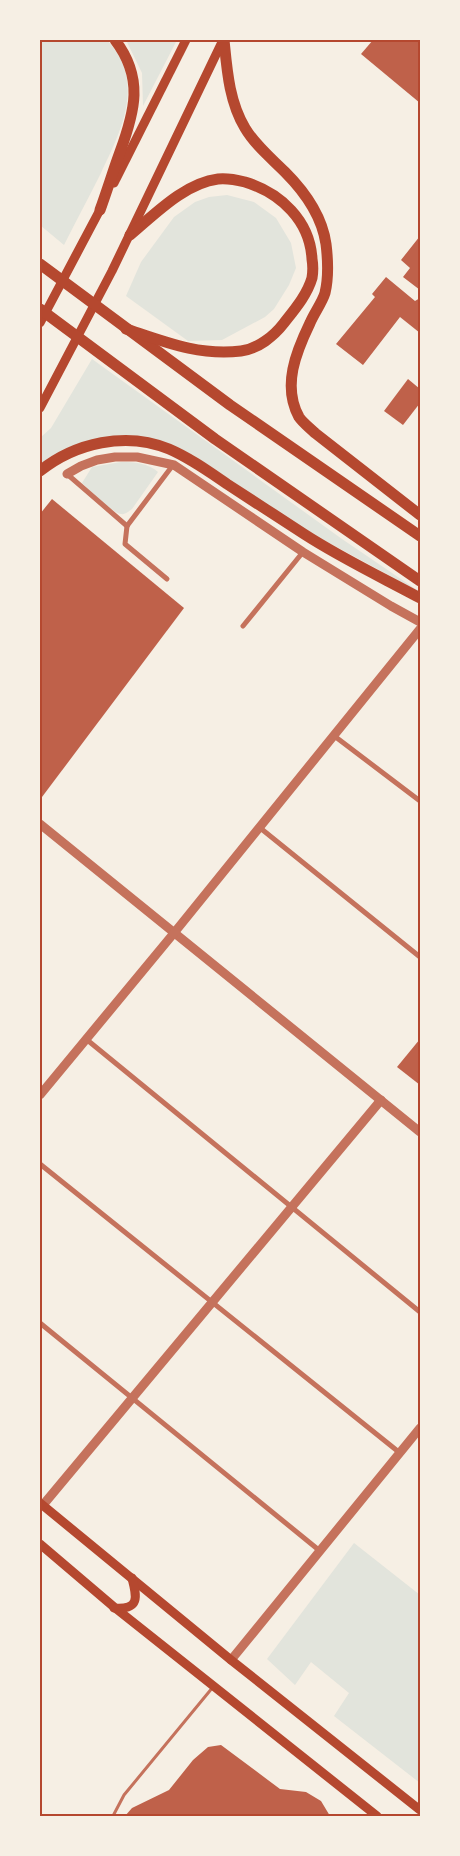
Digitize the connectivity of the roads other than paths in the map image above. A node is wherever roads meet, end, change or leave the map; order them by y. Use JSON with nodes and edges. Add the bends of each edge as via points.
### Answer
{"nodes":[{"id":1,"x":115,"y":40,"type":"edge"},
{"id":2,"x":186,"y":40,"type":"edge"},
{"id":3,"x":224,"y":40,"type":"edge"},
{"id":4,"x":100,"y":210,"type":"junction"},
{"id":5,"x":130,"y":235,"type":"junction"},
{"id":6,"x":40,"y":264,"type":"edge"},
{"id":7,"x":40,"y":309,"type":"edge"},
{"id":8,"x":40,"y":323,"type":"edge"},
{"id":9,"x":126,"y":329,"type":"junction"},
{"id":10,"x":40,"y":408,"type":"edge"},
{"id":11,"x":174,"y":465,"type":"junction"},
{"id":12,"x":40,"y":471,"type":"edge"},
{"id":13,"x":67,"y":474,"type":"joint"},
{"id":14,"x":420,"y":514,"type":"edge"},
{"id":15,"x":127,"y":526,"type":"junction"},
{"id":16,"x":420,"y":536,"type":"edge"},
{"id":17,"x":303,"y":552,"type":"junction"},
{"id":18,"x":167,"y":579,"type":"dead end"},
{"id":19,"x":420,"y":581,"type":"edge"},
{"id":20,"x":420,"y":598,"type":"edge"},
{"id":21,"x":420,"y":622,"type":"edge"},
{"id":22,"x":243,"y":626,"type":"dead end"},
{"id":23,"x":420,"y":629,"type":"edge"},
{"id":24,"x":333,"y":735,"type":"junction"},
{"id":25,"x":420,"y":801,"type":"edge"},
{"id":26,"x":40,"y":824,"type":"edge"},
{"id":27,"x":259,"y":827,"type":"junction"},
{"id":28,"x":174,"y":933,"type":"junction"},
{"id":29,"x":420,"y":957,"type":"edge"},
{"id":30,"x":86,"y":1039,"type":"junction"},
{"id":31,"x":40,"y":1095,"type":"edge"},
{"id":32,"x":380,"y":1100,"type":"junction"},
{"id":33,"x":420,"y":1132,"type":"edge"},
{"id":34,"x":40,"y":1164,"type":"edge"},
{"id":35,"x":291,"y":1207,"type":"junction"},
{"id":36,"x":212,"y":1302,"type":"junction"},
{"id":37,"x":420,"y":1312,"type":"edge"},
{"id":38,"x":40,"y":1323,"type":"edge"},
{"id":39,"x":132,"y":1398,"type":"junction"},
{"id":40,"x":420,"y":1428,"type":"edge"},
{"id":41,"x":400,"y":1453,"type":"junction"},
{"id":42,"x":41,"y":1504,"type":"edge"},
{"id":43,"x":40,"y":1544,"type":"edge"},
{"id":44,"x":320,"y":1551,"type":"junction"},
{"id":45,"x":132,"y":1578,"type":"junction"},
{"id":46,"x":114,"y":1608,"type":"junction"},
{"id":47,"x":231,"y":1660,"type":"junction"},
{"id":48,"x":213,"y":1687,"type":"junction"},
{"id":49,"x":420,"y":1810,"type":"edge"},
{"id":50,"x":113,"y":1816,"type":"edge"},
{"id":51,"x":378,"y":1816,"type":"edge"}],
"edges":[{"from":1,"to":4,"type":"highway","via":[[134,81],[134,101],[130,124]]},
{"from":2,"to":4,"type":"main road"},
{"from":3,"to":5,"type":"main road"},
{"from":3,"to":14,"type":"highway","via":[[232,99],[244,128],[306,196],[318,217],[326,242],[329,268],[324,294],[296,353],[290,378],[293,404],[300,418],[314,433]]},
{"from":4,"to":8,"type":"main road"},
{"from":5,"to":9,"type":"highway","via":[[188,190],[219,178],[235,180],[268,192],[298,218],[308,234],[312,277],[305,294],[287,319],[269,338],[243,351],[192,350]]},
{"from":5,"to":10,"type":"main road"},
{"from":6,"to":9,"type":"highway"},
{"from":7,"to":19,"type":"highway","via":[[215,439]]},
{"from":9,"to":16,"type":"highway"},
{"from":11,"to":13,"type":"street","via":[[115,457],[97,460]]},
{"from":11,"to":15,"type":"street"},
{"from":11,"to":17,"type":"street"},
{"from":12,"to":20,"type":"highway","via":[[81,448],[115,441],[133,440],[168,449],[189,459],[306,536]]},
{"from":13,"to":15,"type":"street"},
{"from":15,"to":18,"type":"street","via":[[125,544]]},
{"from":17,"to":21,"type":"street"},
{"from":17,"to":22,"type":"street"},
{"from":23,"to":24,"type":"street"},
{"from":24,"to":25,"type":"street"},
{"from":24,"to":27,"type":"street"},
{"from":26,"to":28,"type":"street"},
{"from":27,"to":28,"type":"street"},
{"from":27,"to":29,"type":"street"},
{"from":28,"to":30,"type":"street"},
{"from":28,"to":32,"type":"street"},
{"from":30,"to":31,"type":"street"},
{"from":30,"to":35,"type":"street"},
{"from":32,"to":33,"type":"street"},
{"from":32,"to":35,"type":"street"},
{"from":34,"to":36,"type":"street"},
{"from":35,"to":36,"type":"street"},
{"from":35,"to":37,"type":"street"},
{"from":36,"to":39,"type":"street"},
{"from":36,"to":41,"type":"street"},
{"from":38,"to":39,"type":"street"},
{"from":39,"to":42,"type":"street"},
{"from":39,"to":44,"type":"street"},
{"from":40,"to":41,"type":"street"},
{"from":41,"to":44,"type":"street"},
{"from":42,"to":45,"type":"main road"},
{"from":43,"to":46,"type":"main road"},
{"from":44,"to":47,"type":"street"},
{"from":45,"to":46,"type":"main road","via":[[136,1595],[132,1605]]},
{"from":45,"to":47,"type":"main road"},
{"from":46,"to":48,"type":"main road"},
{"from":47,"to":49,"type":"main road"},
{"from":48,"to":50,"type":"lane","via":[[124,1795]]},
{"from":48,"to":51,"type":"main road"}]}
